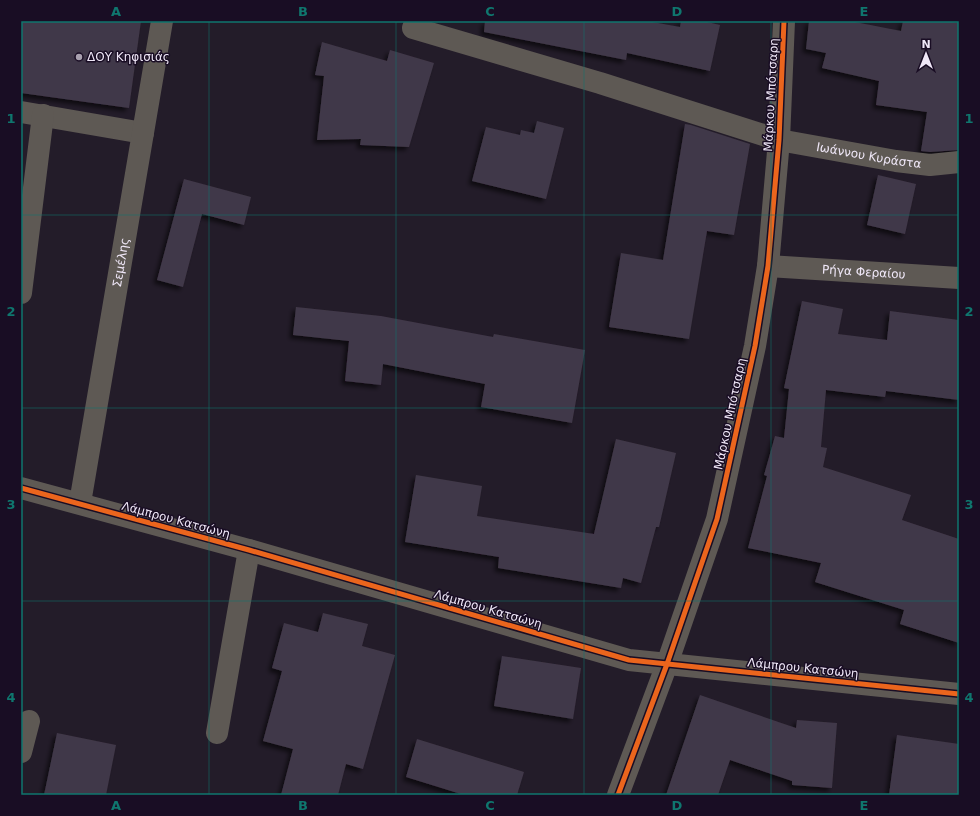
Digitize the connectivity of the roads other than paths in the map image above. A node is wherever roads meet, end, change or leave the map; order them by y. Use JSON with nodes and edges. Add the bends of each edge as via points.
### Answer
{"nodes":[{"id":1,"x":162,"y":21,"type":"edge"},
{"id":2,"x":784,"y":21,"type":"edge"},
{"id":3,"x":413,"y":28,"type":"dead end"},
{"id":4,"x":21,"y":112,"type":"edge"},
{"id":5,"x":43,"y":116,"type":"junction"},
{"id":6,"x":143,"y":133,"type":"junction"},
{"id":7,"x":779,"y":140,"type":"junction"},
{"id":8,"x":959,"y":162,"type":"edge"},
{"id":9,"x":768,"y":266,"type":"junction"},
{"id":10,"x":959,"y":278,"type":"edge"},
{"id":11,"x":21,"y":293,"type":"edge"},
{"id":12,"x":21,"y":488,"type":"edge"},
{"id":13,"x":80,"y":503,"type":"junction"},
{"id":14,"x":249,"y":550,"type":"junction"},
{"id":15,"x":667,"y":664,"type":"junction"},
{"id":16,"x":959,"y":694,"type":"edge"},
{"id":17,"x":29,"y":721,"type":"dead end"},
{"id":18,"x":217,"y":733,"type":"dead end"},
{"id":19,"x":21,"y":752,"type":"edge"},
{"id":20,"x":618,"y":795,"type":"edge"}],
"edges":[{"from":1,"to":6,"type":"street","name":"Σεμέλης"},
{"from":2,"to":7,"type":"street","name":"Μάρκου Μπότσαρη"},
{"from":3,"to":7,"type":"street","name":"Ιωάννου Κυράστα","via":[[600,83]]},
{"from":4,"to":5,"type":"street"},
{"from":5,"to":6,"type":"street"},
{"from":5,"to":11,"type":"street"},
{"from":6,"to":13,"type":"street","name":"Σεμέλης"},
{"from":7,"to":8,"type":"street","name":"Ιωάννου Κυράστα","via":[[896,161],[930,164]]},
{"from":7,"to":9,"type":"street","name":"Μάρκου Μπότσαρη"},
{"from":9,"to":10,"type":"street","name":"Ρήγα Φεραίου"},
{"from":9,"to":15,"type":"street","name":"Μάρκου Μπότσαρη","via":[[755,346],[717,519]]},
{"from":12,"to":13,"type":"street","name":"Λάμπρου Κατσώνη"},
{"from":13,"to":14,"type":"street","name":"Λάμπρου Κατσώνη"},
{"from":14,"to":15,"type":"street","name":"Λάμπρου Κατσώνη","via":[[629,660]]},
{"from":14,"to":18,"type":"street"},
{"from":15,"to":16,"type":"street","name":"Λάμπρου Κατσώνη"},
{"from":15,"to":20,"type":"street","name":"Μάρκου Μπότσαρη"},
{"from":17,"to":19,"type":"street"}]}
